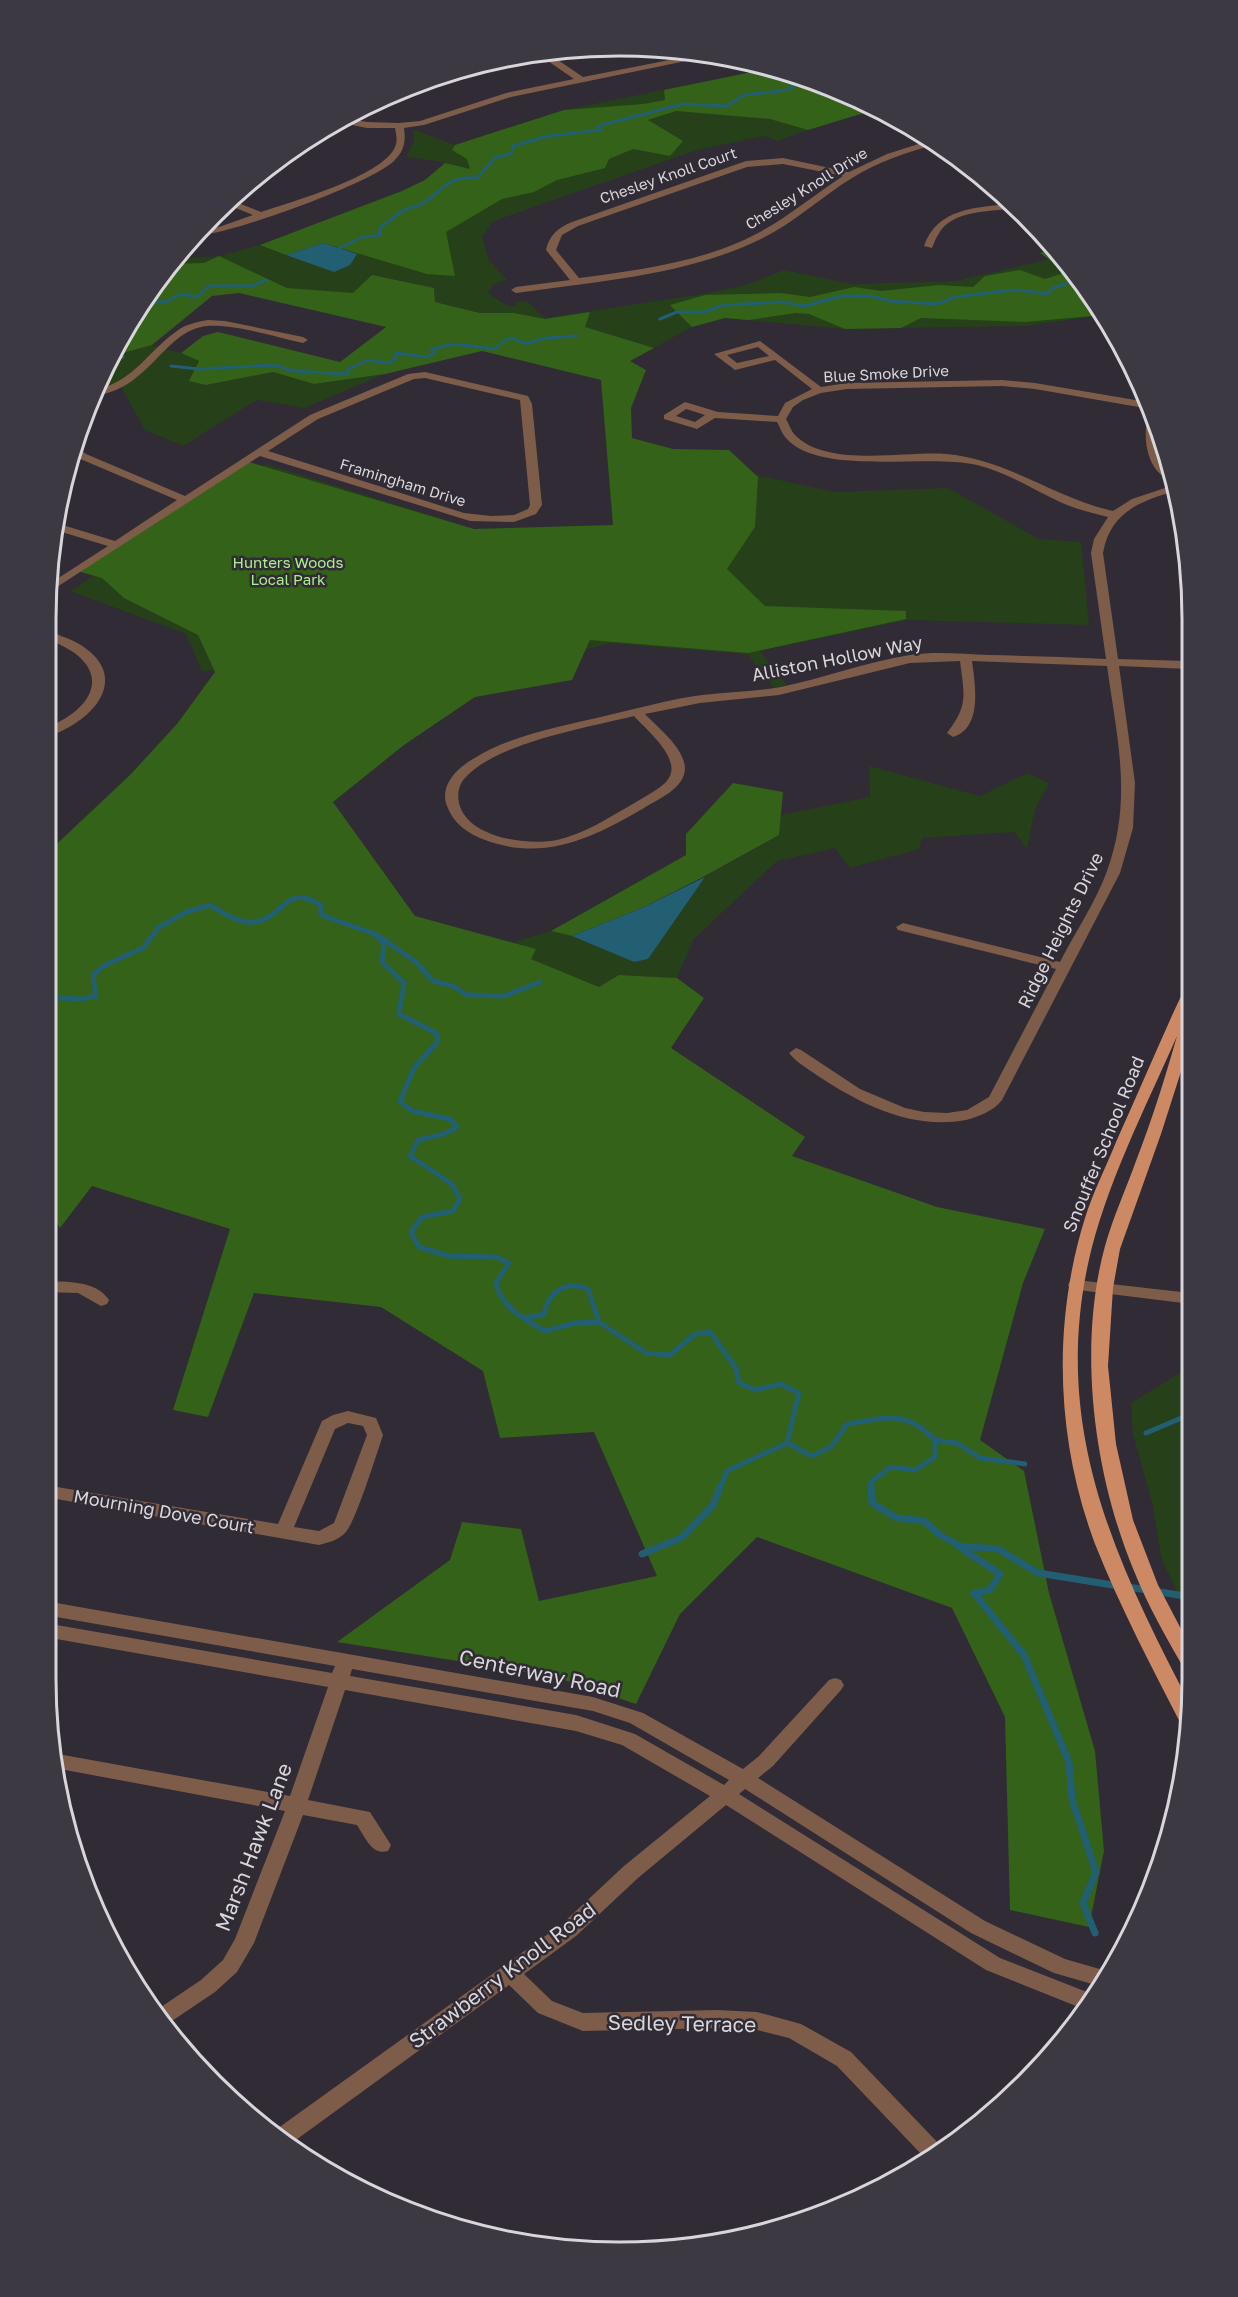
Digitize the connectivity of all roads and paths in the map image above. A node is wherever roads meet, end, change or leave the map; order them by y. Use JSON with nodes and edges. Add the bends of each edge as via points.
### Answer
{"nodes":[{"id":1,"x":551,"y":59,"type":"edge"},
{"id":2,"x":684,"y":59,"type":"edge"},
{"id":3,"x":581,"y":80,"type":"junction"},
{"id":4,"x":354,"y":122,"type":"edge"},
{"id":5,"x":399,"y":126,"type":"junction"},
{"id":6,"x":924,"y":145,"type":"edge"},
{"id":7,"x":849,"y":175,"type":"junction"},
{"id":8,"x":237,"y":205,"type":"edge"},
{"id":9,"x":1003,"y":207,"type":"edge"},
{"id":10,"x":261,"y":215,"type":"junction"},
{"id":11,"x":210,"y":232,"type":"edge"},
{"id":12,"x":929,"y":246,"type":"dead end"},
{"id":13,"x":576,"y":281,"type":"junction"},
{"id":14,"x":516,"y":290,"type":"dead end"},
{"id":15,"x":303,"y":340,"type":"dead end"},
{"id":16,"x":776,"y":357,"type":"dead end"},
{"id":17,"x":105,"y":389,"type":"edge"},
{"id":18,"x":819,"y":390,"type":"junction"},
{"id":19,"x":1141,"y":405,"type":"edge"},
{"id":20,"x":713,"y":414,"type":"dead end"},
{"id":21,"x":781,"y":418,"type":"junction"},
{"id":22,"x":1149,"y":428,"type":"edge"},
{"id":23,"x":259,"y":452,"type":"junction"},
{"id":24,"x":80,"y":455,"type":"edge"},
{"id":25,"x":1162,"y":469,"type":"edge"},
{"id":26,"x":1167,"y":490,"type":"edge"},
{"id":27,"x":186,"y":500,"type":"junction"},
{"id":28,"x":1115,"y":515,"type":"junction"},
{"id":29,"x":63,"y":528,"type":"edge"},
{"id":30,"x":117,"y":545,"type":"junction"},
{"id":31,"x":57,"y":584,"type":"edge"},
{"id":32,"x":56,"y":639,"type":"edge"},
{"id":33,"x":966,"y":658,"type":"junction"},
{"id":34,"x":1112,"y":662,"type":"junction"},
{"id":35,"x":1182,"y":664,"type":"edge"},
{"id":36,"x":637,"y":712,"type":"junction"},
{"id":37,"x":56,"y":728,"type":"edge"},
{"id":38,"x":952,"y":733,"type":"dead end"},
{"id":39,"x":903,"y":927,"type":"dead end"},
{"id":40,"x":1064,"y":967,"type":"junction"},
{"id":41,"x":1182,"y":1011,"type":"edge"},
{"id":42,"x":1182,"y":1046,"type":"edge"},
{"id":43,"x":796,"y":1053,"type":"dead end"},
{"id":44,"x":1076,"y":1285,"type":"junction"},
{"id":45,"x":56,"y":1287,"type":"edge"},
{"id":46,"x":1105,"y":1288,"type":"junction"},
{"id":47,"x":1182,"y":1298,"type":"edge"},
{"id":48,"x":101,"y":1300,"type":"dead end"},
{"id":49,"x":56,"y":1493,"type":"edge"},
{"id":50,"x":284,"y":1531,"type":"junction"},
{"id":51,"x":56,"y":1610,"type":"edge"},
{"id":52,"x":56,"y":1632,"type":"edge"},
{"id":53,"x":1182,"y":1650,"type":"edge"},
{"id":54,"x":346,"y":1660,"type":"junction"},
{"id":55,"x":339,"y":1682,"type":"junction"},
{"id":56,"x":835,"y":1685,"type":"dead end"},
{"id":57,"x":1181,"y":1707,"type":"edge"},
{"id":58,"x":62,"y":1761,"type":"edge"},
{"id":59,"x":744,"y":1779,"type":"junction"},
{"id":60,"x":725,"y":1795,"type":"junction"},
{"id":61,"x":297,"y":1804,"type":"junction"},
{"id":62,"x":381,"y":1845,"type":"dead end"},
{"id":63,"x":510,"y":1972,"type":"junction"},
{"id":64,"x":1097,"y":1977,"type":"edge"},
{"id":65,"x":1082,"y":1999,"type":"edge"},
{"id":66,"x":167,"y":2014,"type":"edge"},
{"id":67,"x":287,"y":2133,"type":"edge"},
{"id":68,"x":930,"y":2148,"type":"edge"}],
"edges":[{"from":1,"to":3,"type":"street"},
{"from":2,"to":3,"type":"street"},
{"from":3,"to":5,"type":"street","via":[[509,95],[440,119]]},
{"from":4,"to":5,"type":"street"},
{"from":5,"to":10,"type":"street","via":[[400,148],[382,167],[360,179]]},
{"from":6,"to":7,"type":"street","name":"Chesley Knoll Drive"},
{"from":7,"to":13,"type":"street","name":"Chesley Knoll Drive","via":[[773,229],[737,246],[674,265]]},
{"from":7,"to":13,"type":"street","name":"Chesley Knoll Court","via":[[783,161],[746,164],[575,224],[556,234],[551,250]]},
{"from":8,"to":10,"type":"street"},
{"from":9,"to":12,"type":"street","via":[[973,211],[942,222],[931,235]]},
{"from":10,"to":11,"type":"street"},
{"from":13,"to":14,"type":"street","name":"Chesley Knoll Drive"},
{"from":15,"to":17,"type":"street","via":[[213,322],[196,324],[184,329],[128,381]]},
{"from":16,"to":18,"type":"street"},
{"from":18,"to":19,"type":"street","name":"Blue Smoke Drive","via":[[1002,383]]},
{"from":18,"to":21,"type":"street","name":"Blue Smoke Drive","via":[[789,405]]},
{"from":20,"to":21,"type":"street"},
{"from":21,"to":28,"type":"street","via":[[792,439],[830,455],[867,459],[941,457],[987,463],[1065,500]]},
{"from":22,"to":25,"type":"street","via":[[1150,451]]},
{"from":23,"to":23,"type":"street","name":"Framingham Drive","via":[[478,519],[518,519],[527,516],[536,505],[524,398],[439,376],[412,376],[325,412]]},
{"from":23,"to":27,"type":"street","name":"Framingham Drive"},
{"from":24,"to":27,"type":"street"},
{"from":26,"to":28,"type":"street","name":"Ridge Heights Drive","via":[[1132,502]]},
{"from":27,"to":30,"type":"street","name":"Framingham Drive"},
{"from":28,"to":34,"type":"street","name":"Ridge Heights Drive","via":[[1102,529],[1097,553]]},
{"from":29,"to":30,"type":"street"},
{"from":30,"to":31,"type":"street","name":"Framingham Drive"},
{"from":32,"to":37,"type":"street","via":[[81,650],[94,663],[99,686],[90,705],[75,719]]},
{"from":33,"to":34,"type":"street","name":"Alliston Hollow Way"},
{"from":33,"to":36,"type":"street","name":"Alliston Hollow Way","via":[[910,659],[779,691],[700,699]]},
{"from":33,"to":38,"type":"street","via":[[971,707]]},
{"from":34,"to":35,"type":"street","name":"Alliston Hollow Way"},
{"from":34,"to":40,"type":"street","name":"Ridge Heights Drive","via":[[1130,783],[1126,828],[1113,873]]},
{"from":36,"to":36,"type":"street","name":"Alliston Hollow Way","via":[[538,737],[478,762],[455,783],[450,796],[456,815],[473,831],[507,843],[554,844],[585,837],[668,788],[678,774],[677,762]]},
{"from":39,"to":40,"type":"street"},
{"from":40,"to":43,"type":"street","name":"Ridge Heights Drive","via":[[994,1100],[971,1114],[939,1119],[908,1115],[837,1083]]},
{"from":41,"to":44,"type":"main road","name":"Snouffer School Road","via":[[1104,1188]]},
{"from":42,"to":46,"type":"main road","via":[[1119,1226]]},
{"from":44,"to":46,"type":"street"},
{"from":44,"to":57,"type":"main road","name":"Snouffer School Road","via":[[1069,1349],[1073,1422],[1085,1481],[1137,1620]]},
{"from":45,"to":48,"type":"street","via":[[81,1288]]},
{"from":46,"to":47,"type":"street"},
{"from":46,"to":53,"type":"main road","via":[[1100,1366],[1106,1442],[1138,1560]]},
{"from":49,"to":50,"type":"street","name":"Mourning Dove Court"},
{"from":50,"to":50,"type":"street","name":"Mourning Dove Court","via":[[319,1538],[341,1527],[375,1435],[370,1422],[354,1416],[339,1417],[328,1425]]},
{"from":51,"to":54,"type":"street","name":"Centerway Road"},
{"from":52,"to":55,"type":"street"},
{"from":54,"to":55,"type":"street","name":"Marsh Hawk Lane"},
{"from":54,"to":59,"type":"street","name":"Centerway Road","via":[[593,1704],[636,1718]]},
{"from":55,"to":60,"type":"street","via":[[576,1723],[628,1739]]},
{"from":55,"to":61,"type":"street","name":"Marsh Hawk Lane"},
{"from":56,"to":59,"type":"street","name":"Strawberry Knoll Road","via":[[766,1761]]},
{"from":58,"to":61,"type":"street"},
{"from":59,"to":60,"type":"street","name":"Strawberry Knoll Road"},
{"from":59,"to":64,"type":"street","name":"Centerway Road","via":[[978,1927],[1061,1967]]},
{"from":60,"to":63,"type":"street","name":"Strawberry Knoll Road","via":[[569,1929]]},
{"from":60,"to":65,"type":"street","via":[[993,1964]]},
{"from":61,"to":62,"type":"street","via":[[363,1818]]},
{"from":61,"to":66,"type":"street","name":"Marsh Hawk Lane","via":[[244,1943],[230,1966]]},
{"from":63,"to":67,"type":"street","name":"Strawberry Knoll Road"},
{"from":63,"to":68,"type":"street","name":"Sedley Terrace","via":[[546,2007],[583,2022],[717,2019],[794,2030],[844,2059]]}]}
